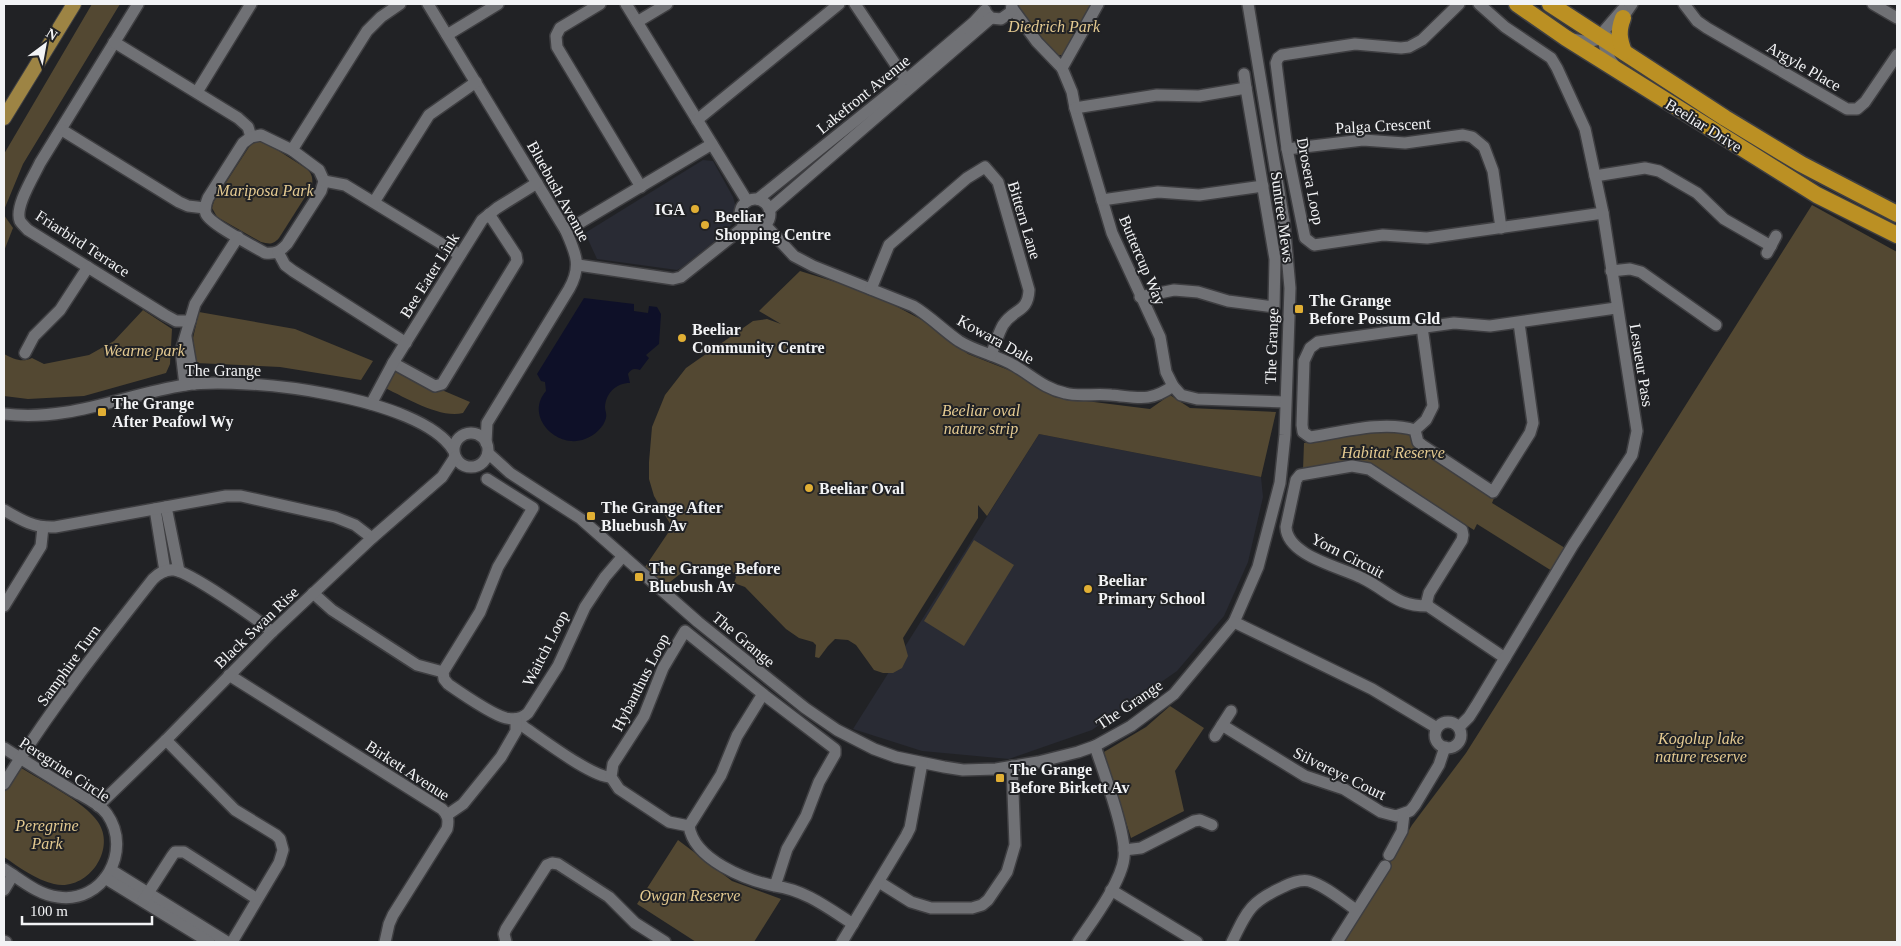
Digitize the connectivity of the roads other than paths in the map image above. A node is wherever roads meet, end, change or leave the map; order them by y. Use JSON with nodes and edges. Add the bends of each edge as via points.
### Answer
{"nodes":[{"id":1,"x":74,"y":4,"type":"edge"},
{"id":2,"x":138,"y":4,"type":"edge"},
{"id":3,"x":251,"y":4,"type":"edge"},
{"id":4,"x":400,"y":4,"type":"edge"},
{"id":5,"x":428,"y":4,"type":"edge"},
{"id":6,"x":498,"y":4,"type":"edge"},
{"id":7,"x":600,"y":4,"type":"edge"},
{"id":8,"x":626,"y":4,"type":"edge"},
{"id":9,"x":667,"y":4,"type":"edge"},
{"id":10,"x":839,"y":4,"type":"edge"},
{"id":11,"x":855,"y":4,"type":"edge"},
{"id":12,"x":1098,"y":4,"type":"edge"},
{"id":13,"x":1248,"y":4,"type":"edge"},
{"id":14,"x":1459,"y":4,"type":"edge"},
{"id":15,"x":1479,"y":4,"type":"edge"},
{"id":16,"x":1517,"y":4,"type":"edge"},
{"id":17,"x":1550,"y":4,"type":"edge"},
{"id":18,"x":1684,"y":4,"type":"edge"},
{"id":19,"x":1873,"y":4,"type":"edge"},
{"id":20,"x":1012,"y":6,"type":"edge"},
{"id":21,"x":986,"y":8,"type":"edge"},
{"id":22,"x":1628,"y":8,"type":"edge"},
{"id":23,"x":1005,"y":18,"type":"junction"},
{"id":24,"x":1897,"y":18,"type":"edge"},
{"id":25,"x":637,"y":22,"type":"junction"},
{"id":26,"x":448,"y":35,"type":"junction"},
{"id":27,"x":1566,"y":38,"type":"junction"},
{"id":28,"x":1604,"y":39,"type":"junction"},
{"id":29,"x":114,"y":42,"type":"junction"},
{"id":30,"x":1037,"y":42,"type":"junction"},
{"id":31,"x":1624,"y":52,"type":"junction"},
{"id":32,"x":1897,"y":55,"type":"edge"},
{"id":33,"x":1062,"y":68,"type":"junction"},
{"id":34,"x":1620,"y":73,"type":"junction"},
{"id":35,"x":1244,"y":74,"type":"dead end"},
{"id":36,"x":476,"y":82,"type":"junction"},
{"id":37,"x":908,"y":84,"type":"junction"},
{"id":38,"x":1246,"y":88,"type":"junction"},
{"id":39,"x":197,"y":92,"type":"junction"},
{"id":40,"x":1075,"y":108,"type":"junction"},
{"id":41,"x":4,"y":118,"type":"edge"},
{"id":42,"x":697,"y":120,"type":"junction"},
{"id":43,"x":62,"y":130,"type":"junction"},
{"id":44,"x":251,"y":137,"type":"junction"},
{"id":45,"x":712,"y":144,"type":"junction"},
{"id":46,"x":1287,"y":149,"type":"junction"},
{"id":47,"x":292,"y":150,"type":"junction"},
{"id":48,"x":1595,"y":176,"type":"junction"},
{"id":49,"x":324,"y":182,"type":"junction"},
{"id":50,"x":537,"y":182,"type":"junction"},
{"id":51,"x":1263,"y":186,"type":"junction"},
{"id":52,"x":642,"y":187,"type":"junction"},
{"id":53,"x":753,"y":200,"type":"junction"},
{"id":54,"x":1102,"y":200,"type":"junction"},
{"id":55,"x":374,"y":202,"type":"junction"},
{"id":56,"x":205,"y":208,"type":"junction"},
{"id":57,"x":770,"y":209,"type":"junction"},
{"id":58,"x":1603,"y":213,"type":"junction"},
{"id":59,"x":489,"y":214,"type":"junction"},
{"id":60,"x":1897,"y":214,"type":"edge"},
{"id":61,"x":745,"y":226,"type":"junction"},
{"id":62,"x":766,"y":226,"type":"junction"},
{"id":63,"x":1501,"y":228,"type":"junction"},
{"id":64,"x":566,"y":232,"type":"junction"},
{"id":65,"x":1897,"y":235,"type":"edge"},
{"id":66,"x":238,"y":237,"type":"junction"},
{"id":67,"x":1771,"y":245,"type":"dead end"},
{"id":68,"x":278,"y":252,"type":"junction"},
{"id":69,"x":460,"y":256,"type":"junction"},
{"id":70,"x":578,"y":265,"type":"junction"},
{"id":71,"x":88,"y":267,"type":"junction"},
{"id":72,"x":1611,"y":271,"type":"junction"},
{"id":73,"x":870,"y":289,"type":"junction"},
{"id":74,"x":1140,"y":297,"type":"junction"},
{"id":75,"x":1616,"y":308,"type":"junction"},
{"id":76,"x":190,"y":321,"type":"junction"},
{"id":77,"x":1519,"y":323,"type":"junction"},
{"id":78,"x":1716,"y":325,"type":"dead end"},
{"id":79,"x":1422,"y":327,"type":"junction"},
{"id":80,"x":406,"y":343,"type":"junction"},
{"id":81,"x":24,"y":353,"type":"dead end"},
{"id":82,"x":991,"y":355,"type":"junction"},
{"id":83,"x":393,"y":363,"type":"junction"},
{"id":84,"x":190,"y":385,"type":"junction"},
{"id":85,"x":1173,"y":386,"type":"junction"},
{"id":86,"x":1285,"y":402,"type":"junction"},
{"id":87,"x":371,"y":404,"type":"junction"},
{"id":88,"x":4,"y":414,"type":"edge"},
{"id":89,"x":487,"y":424,"type":"junction"},
{"id":90,"x":1415,"y":430,"type":"junction"},
{"id":91,"x":438,"y":432,"type":"junction"},
{"id":92,"x":473,"y":433,"type":"junction"},
{"id":93,"x":461,"y":436,"type":"junction"},
{"id":94,"x":487,"y":448,"type":"junction"},
{"id":95,"x":454,"y":453,"type":"junction"},
{"id":96,"x":479,"y":465,"type":"junction"},
{"id":97,"x":465,"y":466,"type":"junction"},
{"id":98,"x":510,"y":473,"type":"junction"},
{"id":99,"x":442,"y":477,"type":"junction"},
{"id":100,"x":487,"y":479,"type":"dead end"},
{"id":101,"x":161,"y":508,"type":"junction"},
{"id":102,"x":4,"y":510,"type":"edge"},
{"id":103,"x":43,"y":527,"type":"junction"},
{"id":104,"x":372,"y":538,"type":"junction"},
{"id":105,"x":623,"y":556,"type":"junction"},
{"id":106,"x":165,"y":571,"type":"junction"},
{"id":107,"x":179,"y":571,"type":"junction"},
{"id":108,"x":313,"y":593,"type":"junction"},
{"id":109,"x":4,"y":606,"type":"edge"},
{"id":110,"x":1428,"y":606,"type":"junction"},
{"id":111,"x":1234,"y":622,"type":"junction"},
{"id":112,"x":272,"y":632,"type":"junction"},
{"id":113,"x":1505,"y":658,"type":"junction"},
{"id":114,"x":443,"y":672,"type":"junction"},
{"id":115,"x":229,"y":675,"type":"junction"},
{"id":116,"x":763,"y":694,"type":"junction"},
{"id":117,"x":1231,"y":712,"type":"dead end"},
{"id":118,"x":516,"y":719,"type":"junction"},
{"id":119,"x":1222,"y":725,"type":"junction"},
{"id":120,"x":1458,"y":727,"type":"junction"},
{"id":121,"x":1437,"y":728,"type":"junction"},
{"id":122,"x":1215,"y":736,"type":"dead end"},
{"id":123,"x":166,"y":740,"type":"junction"},
{"id":124,"x":1095,"y":746,"type":"junction"},
{"id":125,"x":1445,"y":747,"type":"junction"},
{"id":126,"x":4,"y":748,"type":"edge"},
{"id":127,"x":20,"y":758,"type":"junction"},
{"id":128,"x":922,"y":763,"type":"junction"},
{"id":129,"x":1012,"y":766,"type":"junction"},
{"id":130,"x":611,"y":777,"type":"junction"},
{"id":131,"x":4,"y":784,"type":"edge"},
{"id":132,"x":98,"y":806,"type":"junction"},
{"id":133,"x":447,"y":814,"type":"junction"},
{"id":134,"x":1404,"y":814,"type":"junction"},
{"id":135,"x":1212,"y":825,"type":"dead end"},
{"id":136,"x":689,"y":826,"type":"junction"},
{"id":137,"x":1124,"y":850,"type":"junction"},
{"id":138,"x":9,"y":872,"type":"edge"},
{"id":139,"x":108,"y":874,"type":"junction"},
{"id":140,"x":879,"y":882,"type":"junction"},
{"id":141,"x":775,"y":886,"type":"junction"},
{"id":142,"x":4,"y":890,"type":"edge"},
{"id":143,"x":1111,"y":890,"type":"junction"},
{"id":144,"x":145,"y":897,"type":"junction"},
{"id":145,"x":257,"y":899,"type":"junction"},
{"id":146,"x":1356,"y":910,"type":"junction"},
{"id":147,"x":853,"y":924,"type":"junction"},
{"id":148,"x":505,"y":941,"type":"edge"},
{"id":149,"x":209,"y":942,"type":"edge"},
{"id":150,"x":227,"y":942,"type":"edge"},
{"id":151,"x":232,"y":942,"type":"edge"},
{"id":152,"x":385,"y":942,"type":"edge"},
{"id":153,"x":665,"y":942,"type":"edge"},
{"id":154,"x":842,"y":942,"type":"edge"},
{"id":155,"x":1078,"y":942,"type":"edge"},
{"id":156,"x":1197,"y":942,"type":"edge"},
{"id":157,"x":1232,"y":942,"type":"edge"},
{"id":158,"x":1337,"y":942,"type":"edge"}],
"edges":[{"from":1,"to":41,"type":"main road"},
{"from":2,"to":29,"type":"street","name":"Friarbird Terrace"},
{"from":3,"to":39,"type":"street"},
{"from":4,"to":47,"type":"street","via":[[381,17],[364,36]]},
{"from":5,"to":26,"type":"street","name":"Bluebush Avenue"},
{"from":6,"to":26,"type":"street"},
{"from":7,"to":52,"type":"street","via":[[560,28],[556,36],[557,47]]},
{"from":8,"to":25,"type":"street"},
{"from":9,"to":25,"type":"street"},
{"from":10,"to":42,"type":"street"},
{"from":11,"to":37,"type":"street"},
{"from":12,"to":33,"type":"street"},
{"from":13,"to":86,"type":"street","name":"The Grange","via":[[1284,221],[1290,288]]},
{"from":14,"to":46,"type":"street","name":"Drosera Loop","via":[[1422,40],[1409,47],[1354,44],[1278,58]]},
{"from":15,"to":48,"type":"street","name":"Lesueur Pass","via":[[1554,62],[1585,129]]},
{"from":16,"to":27,"type":"highway","name":"Beeliar Drive"},
{"from":17,"to":28,"type":"highway","name":"Beeliar Drive"},
{"from":18,"to":32,"type":"street","name":"Argyle Place","via":[[1707,28],[1847,109],[1856,109],[1866,102]]},
{"from":19,"to":24,"type":"street"},
{"from":20,"to":23,"type":"street"},
{"from":20,"to":30,"type":"street","name":"Buttercup Way"},
{"from":21,"to":23,"type":"street","via":[[998,20]]},
{"from":21,"to":37,"type":"street","name":"Lakefront Avenue"},
{"from":22,"to":28,"type":"street","via":[[1608,25],[1603,32]]},
{"from":22,"to":31,"type":"highway","via":[[1619,30]]},
{"from":23,"to":30,"type":"street","name":"Buttercup Way"},
{"from":25,"to":42,"type":"street"},
{"from":26,"to":36,"type":"street","name":"Bluebush Avenue"},
{"from":27,"to":28,"type":"street","via":[[1588,42]]},
{"from":27,"to":34,"type":"highway","name":"Beeliar Drive"},
{"from":28,"to":31,"type":"highway","name":"Beeliar Drive"},
{"from":28,"to":34,"type":"street","via":[[1607,56]]},
{"from":29,"to":39,"type":"street"},
{"from":29,"to":43,"type":"street","name":"Friarbird Terrace"},
{"from":30,"to":33,"type":"street","name":"Buttercup Way"},
{"from":31,"to":60,"type":"highway","name":"Beeliar Drive","via":[[1801,164]]},
{"from":33,"to":40,"type":"street","name":"Buttercup Way"},
{"from":34,"to":65,"type":"highway","name":"Beeliar Drive","via":[[1817,195]]},
{"from":35,"to":38,"type":"street","name":"Suntree Mews"},
{"from":36,"to":50,"type":"street","name":"Bluebush Avenue"},
{"from":36,"to":55,"type":"street","via":[[429,115]]},
{"from":37,"to":53,"type":"street","name":"Lakefront Avenue"},
{"from":37,"to":57,"type":"street","name":"Lakefront Avenue"},
{"from":38,"to":40,"type":"street","via":[[1199,96],[1157,95]]},
{"from":38,"to":51,"type":"street","name":"Suntree Mews"},
{"from":39,"to":44,"type":"street","via":[[238,118],[248,128]]},
{"from":40,"to":54,"type":"street","name":"Buttercup Way"},
{"from":42,"to":45,"type":"street"},
{"from":43,"to":56,"type":"street","via":[[179,202]]},
{"from":43,"to":71,"type":"street","name":"Friarbird Terrace","via":[[29,185],[20,206],[20,220],[28,230]]},
{"from":44,"to":47,"type":"street","via":[[267,136]]},
{"from":44,"to":56,"type":"street","via":[[243,144],[208,198]]},
{"from":45,"to":52,"type":"street"},
{"from":45,"to":53,"type":"street"},
{"from":46,"to":63,"type":"street","name":"Palga Crescent","via":[[1363,140],[1406,143],[1463,135],[1472,137],[1484,147],[1493,171]]},
{"from":46,"to":63,"type":"street","name":"Drosera Loop","via":[[1305,238],[1311,244],[1383,235],[1427,238]]},
{"from":47,"to":49,"type":"street","via":[[319,170]]},
{"from":48,"to":58,"type":"street","name":"Lesueur Pass"},
{"from":48,"to":67,"type":"street","via":[[1645,168],[1659,171],[1697,193],[1724,219]]},
{"from":49,"to":55,"type":"street","via":[[345,184]]},
{"from":49,"to":68,"type":"street","via":[[287,244]]},
{"from":50,"to":59,"type":"street","name":"Bee Eater Link"},
{"from":50,"to":64,"type":"street","name":"Bluebush Avenue"},
{"from":51,"to":54,"type":"street","via":[[1199,195],[1158,192]]},
{"from":51,"to":74,"type":"street","name":"Suntree Mews","via":[[1275,259],[1274,307],[1174,290]]},
{"from":52,"to":64,"type":"street"},
{"from":53,"to":57,"type":"street","via":[[765,202]]},
{"from":53,"to":61,"type":"street","via":[[742,206],[740,212]]},
{"from":54,"to":74,"type":"street","name":"Buttercup Way","via":[[1112,233]]},
{"from":55,"to":69,"type":"street"},
{"from":56,"to":66,"type":"street","via":[[212,222]]},
{"from":57,"to":62,"type":"street"},
{"from":58,"to":63,"type":"street","name":"Drosera Loop"},
{"from":58,"to":72,"type":"street","name":"Lesueur Pass"},
{"from":59,"to":69,"type":"street","name":"Bee Eater Link"},
{"from":59,"to":83,"type":"street","via":[[517,261],[442,384],[435,386]]},
{"from":61,"to":62,"type":"street","via":[[760,230]]},
{"from":61,"to":70,"type":"street","via":[[681,276],[672,279]]},
{"from":62,"to":73,"type":"street","name":"Kowara Dale","via":[[794,256]]},
{"from":64,"to":70,"type":"street","name":"Bluebush Avenue"},
{"from":66,"to":68,"type":"street","via":[[265,253]]},
{"from":66,"to":76,"type":"street","via":[[195,304]]},
{"from":68,"to":80,"type":"street","via":[[285,265],[293,271]]},
{"from":69,"to":80,"type":"street","name":"Bee Eater Link"},
{"from":70,"to":89,"type":"street","name":"Bluebush Avenue","via":[[569,289]]},
{"from":71,"to":76,"type":"street","name":"Friarbird Terrace","via":[[176,321]]},
{"from":71,"to":81,"type":"street","via":[[60,310],[34,336]]},
{"from":72,"to":75,"type":"street","name":"Lesueur Pass"},
{"from":72,"to":78,"type":"street","via":[[1630,269],[1641,272]]},
{"from":73,"to":82,"type":"street","name":"Kowara Dale","via":[[913,306],[959,341]]},
{"from":73,"to":82,"type":"street","name":"Bittern Lane","via":[[889,245],[968,178],[986,167],[998,182],[1029,290],[1029,300],[1003,326]]},
{"from":74,"to":85,"type":"street","name":"Buttercup Way","via":[[1160,337],[1166,372]]},
{"from":75,"to":77,"type":"street"},
{"from":75,"to":113,"type":"street","name":"Lesueur Pass","via":[[1636,431],[1632,455]]},
{"from":76,"to":84,"type":"street","via":[[181,351]]},
{"from":77,"to":79,"type":"street","via":[[1490,326],[1454,323]]},
{"from":77,"to":90,"type":"street","via":[[1533,423],[1493,492],[1418,442]]},
{"from":79,"to":90,"type":"street","via":[[1433,406],[1426,420]]},
{"from":79,"to":90,"type":"street","via":[[1323,340],[1310,348],[1304,361],[1302,428],[1306,435],[1392,426]]},
{"from":80,"to":83,"type":"street","name":"Bee Eater Link"},
{"from":82,"to":85,"type":"street","name":"Kowara Dale","via":[[1014,365],[1044,387],[1066,394],[1149,398]]},
{"from":83,"to":87,"type":"street","name":"Bee Eater Link"},
{"from":84,"to":87,"type":"street","name":"The Grange","via":[[286,388],[332,394]]},
{"from":84,"to":88,"type":"street","name":"The Grange","via":[[70,412],[32,416]]},
{"from":85,"to":86,"type":"street","via":[[1181,395],[1197,399]]},
{"from":86,"to":111,"type":"street","name":"The Grange","via":[[1280,483],[1258,567]]},
{"from":87,"to":91,"type":"street","name":"The Grange","via":[[404,415]]},
{"from":89,"to":92,"type":"street","name":"Bluebush Avenue"},
{"from":89,"to":94,"type":"street","name":"Bluebush Avenue"},
{"from":91,"to":93,"type":"street","name":"The Grange"},
{"from":91,"to":95,"type":"street","name":"The Grange"},
{"from":92,"to":93,"type":"street"},
{"from":92,"to":94,"type":"street","via":[[481,436]]},
{"from":93,"to":95,"type":"street","via":[[454,444]]},
{"from":94,"to":96,"type":"street","via":[[485,460]]},
{"from":94,"to":98,"type":"street","name":"The Grange"},
{"from":95,"to":97,"type":"street","via":[[459,463]]},
{"from":95,"to":99,"type":"street","name":"Black Swan Rise"},
{"from":96,"to":97,"type":"street"},
{"from":96,"to":98,"type":"street","name":"The Grange"},
{"from":97,"to":99,"type":"street","name":"Black Swan Rise"},
{"from":98,"to":105,"type":"street","name":"The Grange","via":[[581,520]]},
{"from":99,"to":104,"type":"street","name":"Black Swan Rise"},
{"from":100,"to":114,"type":"street","via":[[538,510],[498,567],[480,612]]},
{"from":101,"to":103,"type":"street"},
{"from":101,"to":104,"type":"street","via":[[241,496],[335,517],[356,525]]},
{"from":101,"to":106,"type":"street"},
{"from":101,"to":107,"type":"street"},
{"from":102,"to":103,"type":"street","via":[[24,522]]},
{"from":103,"to":109,"type":"street","via":[[41,546]]},
{"from":104,"to":108,"type":"street","name":"Black Swan Rise"},
{"from":105,"to":118,"type":"street","name":"Waitch Loop","via":[[585,607],[558,666],[528,713]]},
{"from":105,"to":128,"type":"street","name":"The Grange","via":[[755,669],[823,722],[874,749]]},
{"from":106,"to":107,"type":"street"},
{"from":106,"to":127,"type":"street","name":"Samphire Turn","via":[[148,586]]},
{"from":107,"to":112,"type":"street","via":[[256,618]]},
{"from":108,"to":112,"type":"street","name":"Black Swan Rise"},
{"from":108,"to":114,"type":"street","via":[[332,610],[417,665]]},
{"from":110,"to":110,"type":"street","name":"Yorn Circuit","via":[[1429,593],[1462,540],[1462,530],[1369,469],[1352,466],[1300,475],[1296,480],[1286,526],[1292,541],[1318,560],[1365,579],[1402,602]]},
{"from":110,"to":113,"type":"street","name":"Yorn Circuit"},
{"from":111,"to":121,"type":"street","via":[[1372,689]]},
{"from":111,"to":124,"type":"street","name":"The Grange","via":[[1174,694],[1131,726]]},
{"from":112,"to":115,"type":"street","name":"Black Swan Rise"},
{"from":113,"to":120,"type":"street","name":"Lesueur Pass","via":[[1470,717]]},
{"from":114,"to":118,"type":"street","via":[[453,688],[499,715]]},
{"from":115,"to":123,"type":"street","name":"Black Swan Rise"},
{"from":115,"to":133,"type":"street","name":"Birkett Avenue"},
{"from":116,"to":130,"type":"street","name":"Hybanthus Loop","via":[[681,628],[644,716],[613,764]]},
{"from":116,"to":136,"type":"street","via":[[737,736],[721,775]]},
{"from":116,"to":141,"type":"street","name":"Hybanthus Loop","via":[[834,747],[835,751],[818,782],[806,816],[789,844]]},
{"from":117,"to":119,"type":"street"},
{"from":118,"to":130,"type":"street","via":[[591,771]]},
{"from":118,"to":133,"type":"street","via":[[516,731],[501,757],[463,804]]},
{"from":119,"to":122,"type":"street"},
{"from":119,"to":134,"type":"street","name":"Silvereye Court","via":[[1305,776],[1344,789],[1381,812],[1396,816]]},
{"from":120,"to":121,"type":"street","via":[[1447,722]]},
{"from":120,"to":125,"type":"street","name":"Lesueur Pass","via":[[1461,733],[1457,744]]},
{"from":121,"to":125,"type":"street","via":[[1436,740]]},
{"from":123,"to":132,"type":"street","name":"Black Swan Rise"},
{"from":123,"to":145,"type":"street","via":[[235,810],[280,839],[283,850],[279,863]]},
{"from":124,"to":129,"type":"street","name":"The Grange","via":[[1062,757]]},
{"from":124,"to":137,"type":"street"},
{"from":125,"to":134,"type":"street","via":[[1443,759],[1415,805]]},
{"from":126,"to":127,"type":"street","name":"Peregrine Circle"},
{"from":127,"to":131,"type":"street","name":"Samphire Turn"},
{"from":127,"to":132,"type":"street","name":"Peregrine Circle"},
{"from":128,"to":129,"type":"street","name":"The Grange","via":[[963,770]]},
{"from":128,"to":140,"type":"street","via":[[910,828]]},
{"from":129,"to":140,"type":"street","via":[[1015,845],[1011,864],[988,900],[972,908],[931,908],[911,902]]},
{"from":130,"to":136,"type":"street","via":[[619,789],[669,822]]},
{"from":132,"to":139,"type":"street","name":"Peregrine Circle","via":[[110,820],[116,836],[116,854]]},
{"from":133,"to":152,"type":"street","name":"Birkett Avenue","via":[[447,829],[393,915]]},
{"from":134,"to":146,"type":"street","via":[[1402,832]]},
{"from":135,"to":137,"type":"street","via":[[1194,821],[1142,848]]},
{"from":136,"to":141,"type":"street","via":[[693,840],[716,862],[743,878]]},
{"from":137,"to":143,"type":"street","via":[[1120,873]]},
{"from":138,"to":139,"type":"street","via":[[44,893],[60,898],[85,893]]},
{"from":138,"to":142,"type":"street"},
{"from":139,"to":144,"type":"street"},
{"from":140,"to":147,"type":"street"},
{"from":141,"to":147,"type":"street","via":[[790,888],[814,899]]},
{"from":143,"to":155,"type":"street"},
{"from":143,"to":156,"type":"street"},
{"from":144,"to":145,"type":"street","via":[[172,856],[180,851]]},
{"from":144,"to":149,"type":"street"},
{"from":144,"to":150,"type":"street"},
{"from":145,"to":151,"type":"street"},
{"from":146,"to":157,"type":"street","via":[[1316,884],[1293,882],[1259,899]]},
{"from":146,"to":158,"type":"street"},
{"from":147,"to":154,"type":"street"},
{"from":148,"to":153,"type":"street","via":[[506,929],[547,865],[552,863],[609,897],[635,923]]}]}
